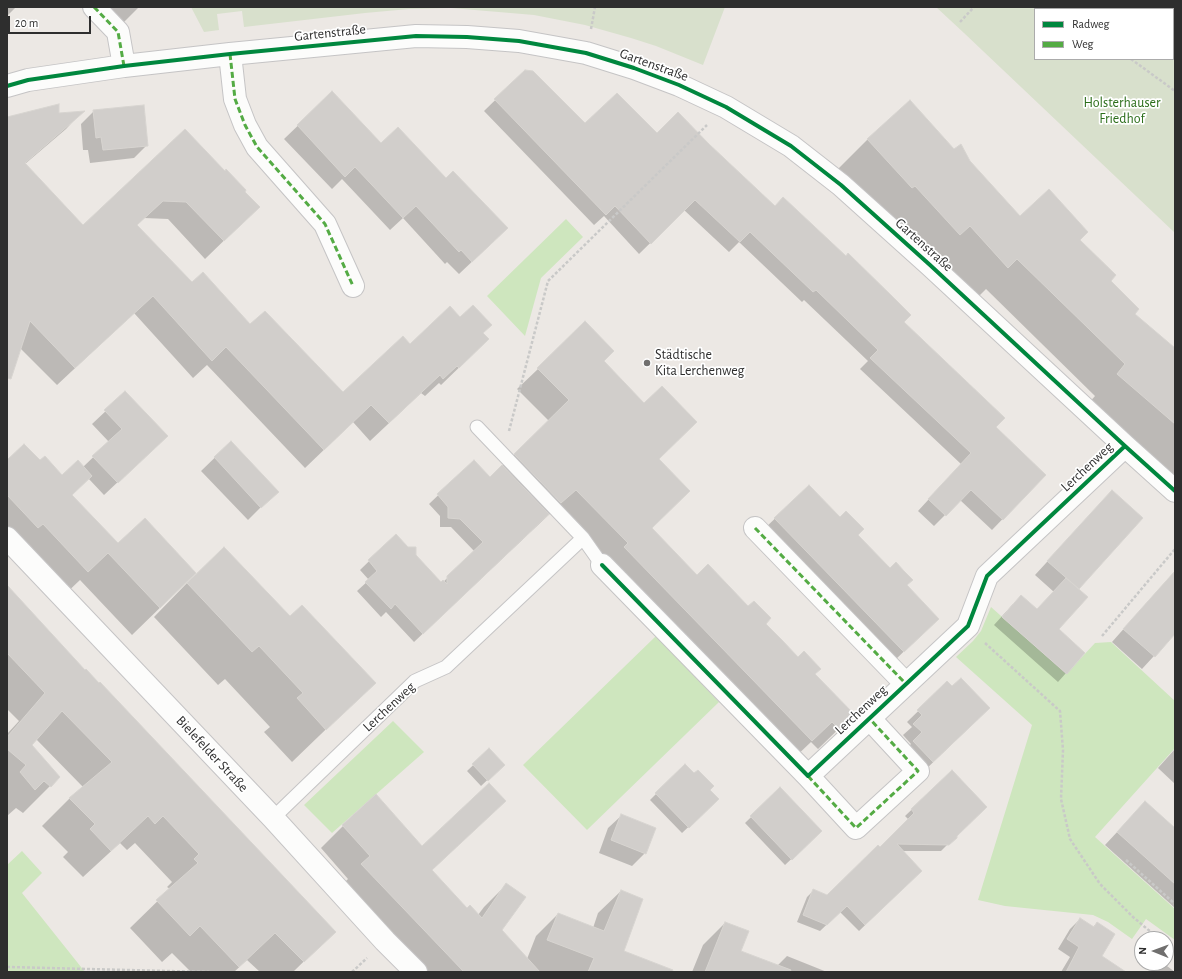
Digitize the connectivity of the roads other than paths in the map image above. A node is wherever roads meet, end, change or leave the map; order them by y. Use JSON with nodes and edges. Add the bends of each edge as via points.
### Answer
{"nodes":[{"id":1,"x":94,"y":7,"type":"edge"},
{"id":2,"x":230,"y":54,"type":"junction"},
{"id":3,"x":124,"y":66,"type":"junction"},
{"id":4,"x":7,"y":86,"type":"edge"},
{"id":5,"x":353,"y":286,"type":"dead end"},
{"id":6,"x":477,"y":427,"type":"dead end"},
{"id":7,"x":1125,"y":446,"type":"junction"},
{"id":8,"x":1175,"y":491,"type":"edge"},
{"id":9,"x":755,"y":528,"type":"dead end"},
{"id":10,"x":7,"y":538,"type":"edge"},
{"id":11,"x":583,"y":538,"type":"junction"},
{"id":12,"x":602,"y":565,"type":"joint"},
{"id":13,"x":906,"y":684,"type":"junction"},
{"id":14,"x":869,"y":718,"type":"junction"},
{"id":15,"x":808,"y":776,"type":"junction"},
{"id":16,"x":272,"y":818,"type":"junction"},
{"id":17,"x":416,"y":972,"type":"edge"}],
"edges":[{"from":1,"to":3,"type":"street","via":[[118,32]]},
{"from":2,"to":3,"type":"street","name":"Gartenstraße"},
{"from":2,"to":5,"type":"street","via":[[235,99],[245,125],[257,147],[325,224]]},
{"from":2,"to":7,"type":"street","name":"Gartenstraße","via":[[416,36],[467,37],[519,41],[586,53],[679,84],[726,107],[791,146],[841,185]]},
{"from":3,"to":4,"type":"street","name":"Gartenstraße","via":[[28,80]]},
{"from":6,"to":11,"type":"lane","name":"Lerchenweg"},
{"from":7,"to":8,"type":"street","name":"Gartenstraße"},
{"from":7,"to":13,"type":"street","name":"Lerchenweg","via":[[987,576],[968,626]]},
{"from":9,"to":13,"type":"street","name":"Lerchenweg"},
{"from":10,"to":16,"type":"street","name":"Bielefelder Straße"},
{"from":11,"to":12,"type":"lane","name":"Lerchenweg"},
{"from":11,"to":16,"type":"lane","name":"Lerchenweg","via":[[446,667],[415,681]]},
{"from":12,"to":15,"type":"street","name":"Lerchenweg"},
{"from":13,"to":14,"type":"street","name":"Lerchenweg"},
{"from":14,"to":15,"type":"street","name":"Lerchenweg"},
{"from":14,"to":15,"type":"street","name":"Lerchenweg","via":[[918,771],[856,828]]},
{"from":16,"to":17,"type":"street","name":"Bielefelder Straße"}]}
